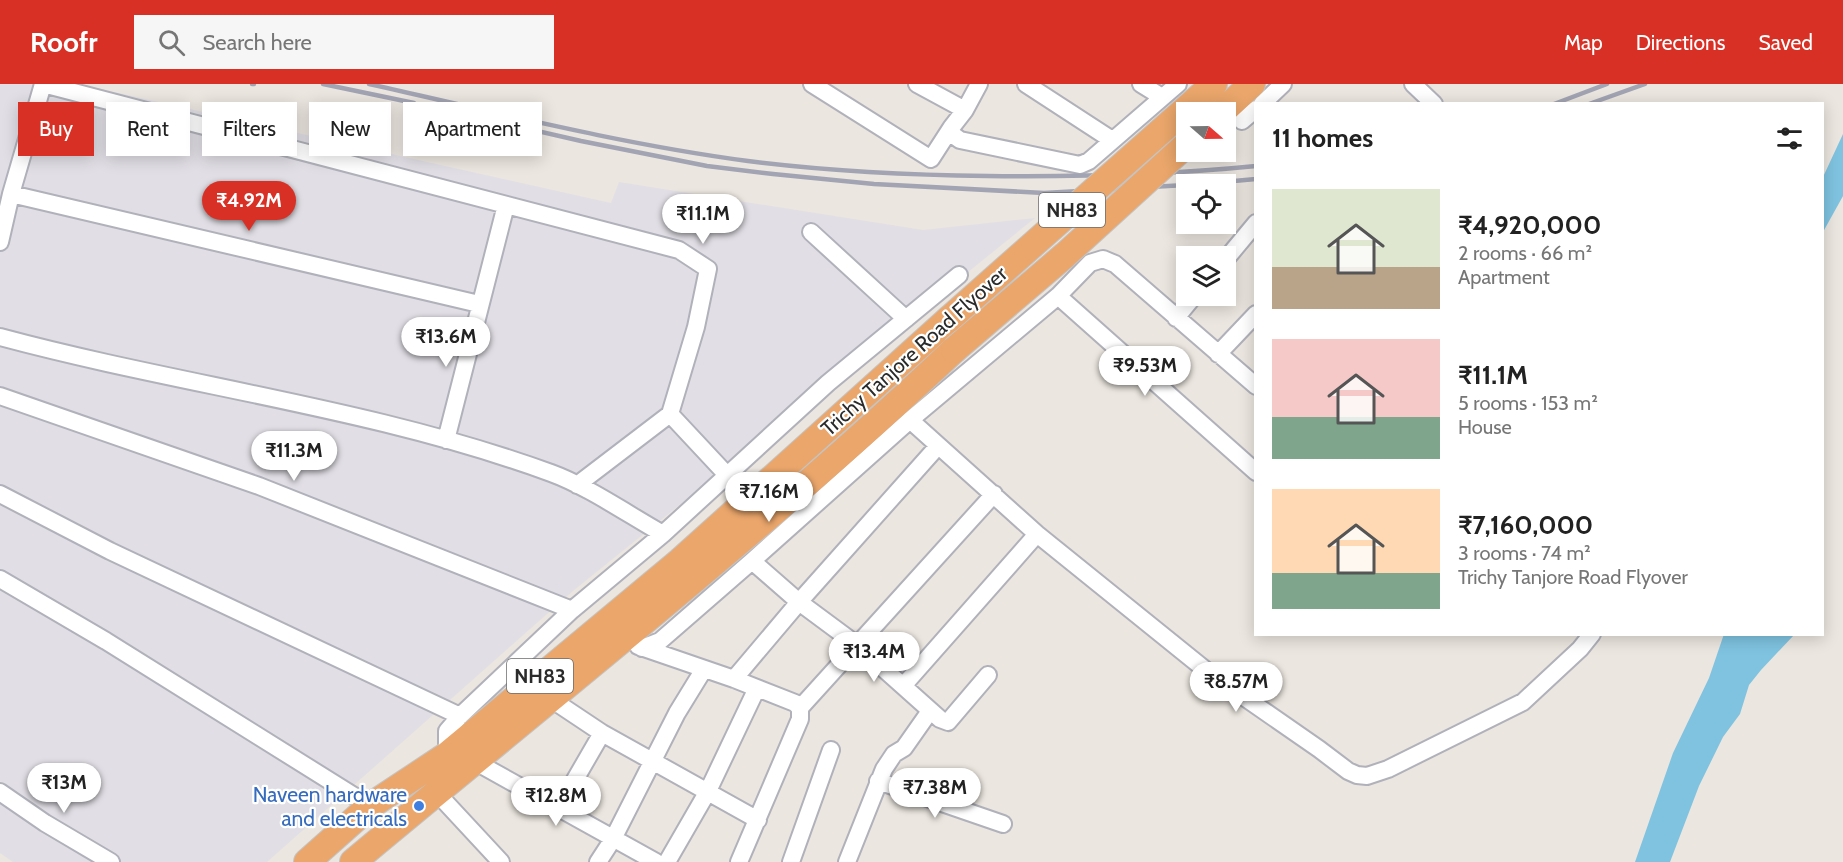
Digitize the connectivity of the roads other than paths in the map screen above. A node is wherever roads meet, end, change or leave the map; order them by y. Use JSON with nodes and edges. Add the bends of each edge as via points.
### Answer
{"nodes":[{"id":1,"x":43,"y":84,"type":"edge"},
{"id":2,"x":812,"y":84,"type":"edge"},
{"id":3,"x":917,"y":84,"type":"edge"},
{"id":4,"x":979,"y":84,"type":"edge"},
{"id":5,"x":1026,"y":84,"type":"edge"},
{"id":6,"x":1142,"y":84,"type":"edge"},
{"id":7,"x":1178,"y":84,"type":"edge"},
{"id":8,"x":1214,"y":84,"type":"edge"},
{"id":9,"x":1252,"y":84,"type":"edge"},
{"id":10,"x":1283,"y":84,"type":"edge"},
{"id":11,"x":1413,"y":84,"type":"edge"},
{"id":12,"x":1162,"y":98,"type":"junction"},
{"id":13,"x":1264,"y":102,"type":"edge"},
{"id":14,"x":1432,"y":102,"type":"edge"},
{"id":15,"x":965,"y":110,"type":"junction"},
{"id":16,"x":1236,"y":110,"type":"edge"},
{"id":17,"x":1254,"y":110,"type":"edge"},
{"id":18,"x":1236,"y":116,"type":"edge"},
{"id":19,"x":951,"y":128,"type":"junction"},
{"id":20,"x":1112,"y":140,"type":"junction"},
{"id":21,"x":1176,"y":154,"type":"edge"},
{"id":22,"x":11,"y":194,"type":"junction"},
{"id":23,"x":506,"y":205,"type":"junction"},
{"id":24,"x":1254,"y":226,"type":"edge"},
{"id":25,"x":811,"y":232,"type":"dead end"},
{"id":26,"x":0,"y":242,"type":"edge"},
{"id":27,"x":1236,"y":247,"type":"edge"},
{"id":28,"x":959,"y":275,"type":"dead end"},
{"id":29,"x":1058,"y":296,"type":"junction"},
{"id":30,"x":480,"y":304,"type":"junction"},
{"id":31,"x":1186,"y":306,"type":"edge"},
{"id":32,"x":1254,"y":317,"type":"edge"},
{"id":33,"x":1176,"y":318,"type":"junction"},
{"id":34,"x":906,"y":319,"type":"junction"},
{"id":35,"x":0,"y":336,"type":"edge"},
{"id":36,"x":1218,"y":354,"type":"junction"},
{"id":37,"x":1254,"y":384,"type":"edge"},
{"id":38,"x":0,"y":396,"type":"edge"},
{"id":39,"x":670,"y":414,"type":"junction"},
{"id":40,"x":910,"y":420,"type":"junction"},
{"id":41,"x":446,"y":440,"type":"junction"},
{"id":42,"x":938,"y":446,"type":"junction"},
{"id":43,"x":1254,"y":470,"type":"edge"},
{"id":44,"x":727,"y":476,"type":"junction"},
{"id":45,"x":577,"y":485,"type":"junction"},
{"id":46,"x":0,"y":494,"type":"edge"},
{"id":47,"x":994,"y":494,"type":"junction"},
{"id":48,"x":663,"y":534,"type":"junction"},
{"id":49,"x":1037,"y":534,"type":"junction"},
{"id":50,"x":753,"y":561,"type":"junction"},
{"id":51,"x":0,"y":579,"type":"edge"},
{"id":52,"x":799,"y":602,"type":"junction"},
{"id":53,"x":572,"y":610,"type":"junction"},
{"id":54,"x":1590,"y":636,"type":"edge"},
{"id":55,"x":633,"y":644,"type":"junction"},
{"id":56,"x":857,"y":645,"type":"junction"},
{"id":57,"x":704,"y":669,"type":"junction"},
{"id":58,"x":988,"y":675,"type":"dead end"},
{"id":59,"x":734,"y":679,"type":"junction"},
{"id":60,"x":903,"y":686,"type":"junction"},
{"id":61,"x":757,"y":688,"type":"junction"},
{"id":62,"x":551,"y":699,"type":"junction"},
{"id":63,"x":800,"y":708,"type":"junction"},
{"id":64,"x":930,"y":711,"type":"junction"},
{"id":65,"x":471,"y":720,"type":"junction"},
{"id":66,"x":602,"y":733,"type":"junction"},
{"id":67,"x":831,"y":750,"type":"dead end"},
{"id":68,"x":653,"y":760,"type":"junction"},
{"id":69,"x":474,"y":761,"type":"junction"},
{"id":70,"x":878,"y":781,"type":"junction"},
{"id":71,"x":708,"y":791,"type":"junction"},
{"id":72,"x":0,"y":792,"type":"edge"},
{"id":73,"x":436,"y":792,"type":"junction"},
{"id":74,"x":370,"y":806,"type":"junction"},
{"id":75,"x":558,"y":808,"type":"junction"},
{"id":76,"x":758,"y":820,"type":"junction"},
{"id":77,"x":1003,"y":824,"type":"dead end"},
{"id":78,"x":613,"y":839,"type":"junction"},
{"id":79,"x":111,"y":862,"type":"edge"},
{"id":80,"x":307,"y":862,"type":"edge"},
{"id":81,"x":352,"y":862,"type":"edge"},
{"id":82,"x":501,"y":862,"type":"edge"},
{"id":83,"x":598,"y":862,"type":"edge"},
{"id":84,"x":656,"y":862,"type":"edge"},
{"id":85,"x":667,"y":862,"type":"edge"},
{"id":86,"x":739,"y":862,"type":"edge"},
{"id":87,"x":791,"y":862,"type":"edge"},
{"id":88,"x":847,"y":862,"type":"edge"}],
"edges":[{"from":1,"to":22,"type":"street"},
{"from":1,"to":23,"type":"street"},
{"from":2,"to":19,"type":"street","via":[[931,159]]},
{"from":3,"to":15,"type":"street"},
{"from":4,"to":15,"type":"street"},
{"from":5,"to":20,"type":"street"},
{"from":6,"to":12,"type":"street"},
{"from":7,"to":12,"type":"street"},
{"from":8,"to":65,"type":"highway","name":"Trichy Tanjore Road Flyover","number":"NH83","bridge":true,"via":[[680,561]]},
{"from":9,"to":16,"type":"highway"},
{"from":10,"to":13,"type":"street"},
{"from":11,"to":14,"type":"street"},
{"from":12,"to":20,"type":"street"},
{"from":15,"to":19,"type":"street"},
{"from":17,"to":18,"type":"street"},
{"from":19,"to":20,"type":"street","via":[[960,140],[1080,165]]},
{"from":21,"to":55,"type":"highway","name":"Trichy Tanjore Road Flyover","number":"NH83","bridge":true,"via":[[661,609]]},
{"from":22,"to":26,"type":"street"},
{"from":22,"to":30,"type":"street"},
{"from":23,"to":30,"type":"street"},
{"from":23,"to":39,"type":"street","via":[[679,250],[708,269],[696,327]]},
{"from":24,"to":27,"type":"street"},
{"from":25,"to":34,"type":"street"},
{"from":28,"to":34,"type":"street"},
{"from":29,"to":33,"type":"street","via":[[1090,263],[1103,259],[1115,264]]},
{"from":29,"to":40,"type":"street"},
{"from":29,"to":43,"type":"street"},
{"from":30,"to":41,"type":"street"},
{"from":31,"to":33,"type":"street"},
{"from":32,"to":36,"type":"street"},
{"from":33,"to":36,"type":"street"},
{"from":34,"to":44,"type":"street","via":[[828,383]]},
{"from":35,"to":41,"type":"street"},
{"from":36,"to":37,"type":"street"},
{"from":38,"to":53,"type":"street","via":[[259,486]]},
{"from":39,"to":44,"type":"street"},
{"from":39,"to":45,"type":"street"},
{"from":40,"to":42,"type":"street"},
{"from":40,"to":50,"type":"street"},
{"from":41,"to":45,"type":"street"},
{"from":42,"to":47,"type":"street"},
{"from":42,"to":52,"type":"street"},
{"from":44,"to":48,"type":"street"},
{"from":45,"to":48,"type":"street"},
{"from":46,"to":65,"type":"street","via":[[110,551]]},
{"from":47,"to":49,"type":"street"},
{"from":47,"to":56,"type":"street"},
{"from":48,"to":53,"type":"street"},
{"from":49,"to":54,"type":"street","via":[[1208,672],[1357,775],[1388,769],[1523,702]]},
{"from":49,"to":60,"type":"street"},
{"from":50,"to":52,"type":"street"},
{"from":50,"to":55,"type":"street","via":[[660,641]]},
{"from":51,"to":74,"type":"street"},
{"from":52,"to":56,"type":"street"},
{"from":52,"to":59,"type":"street"},
{"from":53,"to":65,"type":"street"},
{"from":55,"to":57,"type":"street"},
{"from":55,"to":62,"type":"highway","number":"NH83"},
{"from":56,"to":60,"type":"street"},
{"from":56,"to":63,"type":"street"},
{"from":57,"to":59,"type":"street"},
{"from":57,"to":68,"type":"street"},
{"from":58,"to":64,"type":"street","via":[[948,722]]},
{"from":59,"to":61,"type":"street"},
{"from":60,"to":64,"type":"street"},
{"from":61,"to":63,"type":"street"},
{"from":61,"to":71,"type":"street"},
{"from":62,"to":66,"type":"street"},
{"from":62,"to":69,"type":"highway","number":"NH83"},
{"from":63,"to":76,"type":"street","via":[[800,719]]},
{"from":64,"to":70,"type":"street","via":[[904,748],[894,754]]},
{"from":65,"to":74,"type":"highway","name":"Trichy Tanjore Road Flyover","number":"NH83","via":[[447,755]]},
{"from":66,"to":68,"type":"street"},
{"from":66,"to":75,"type":"street"},
{"from":67,"to":87,"type":"street"},
{"from":68,"to":71,"type":"street"},
{"from":68,"to":78,"type":"street"},
{"from":69,"to":73,"type":"highway","number":"NH83"},
{"from":69,"to":75,"type":"street"},
{"from":70,"to":77,"type":"street"},
{"from":70,"to":88,"type":"street"},
{"from":71,"to":76,"type":"street"},
{"from":71,"to":85,"type":"street"},
{"from":72,"to":79,"type":"street"},
{"from":73,"to":81,"type":"highway","number":"NH83"},
{"from":73,"to":82,"type":"street"},
{"from":74,"to":80,"type":"highway","number":"NH83"},
{"from":75,"to":78,"type":"street"},
{"from":76,"to":86,"type":"street"},
{"from":78,"to":83,"type":"street"},
{"from":78,"to":84,"type":"street"}]}
